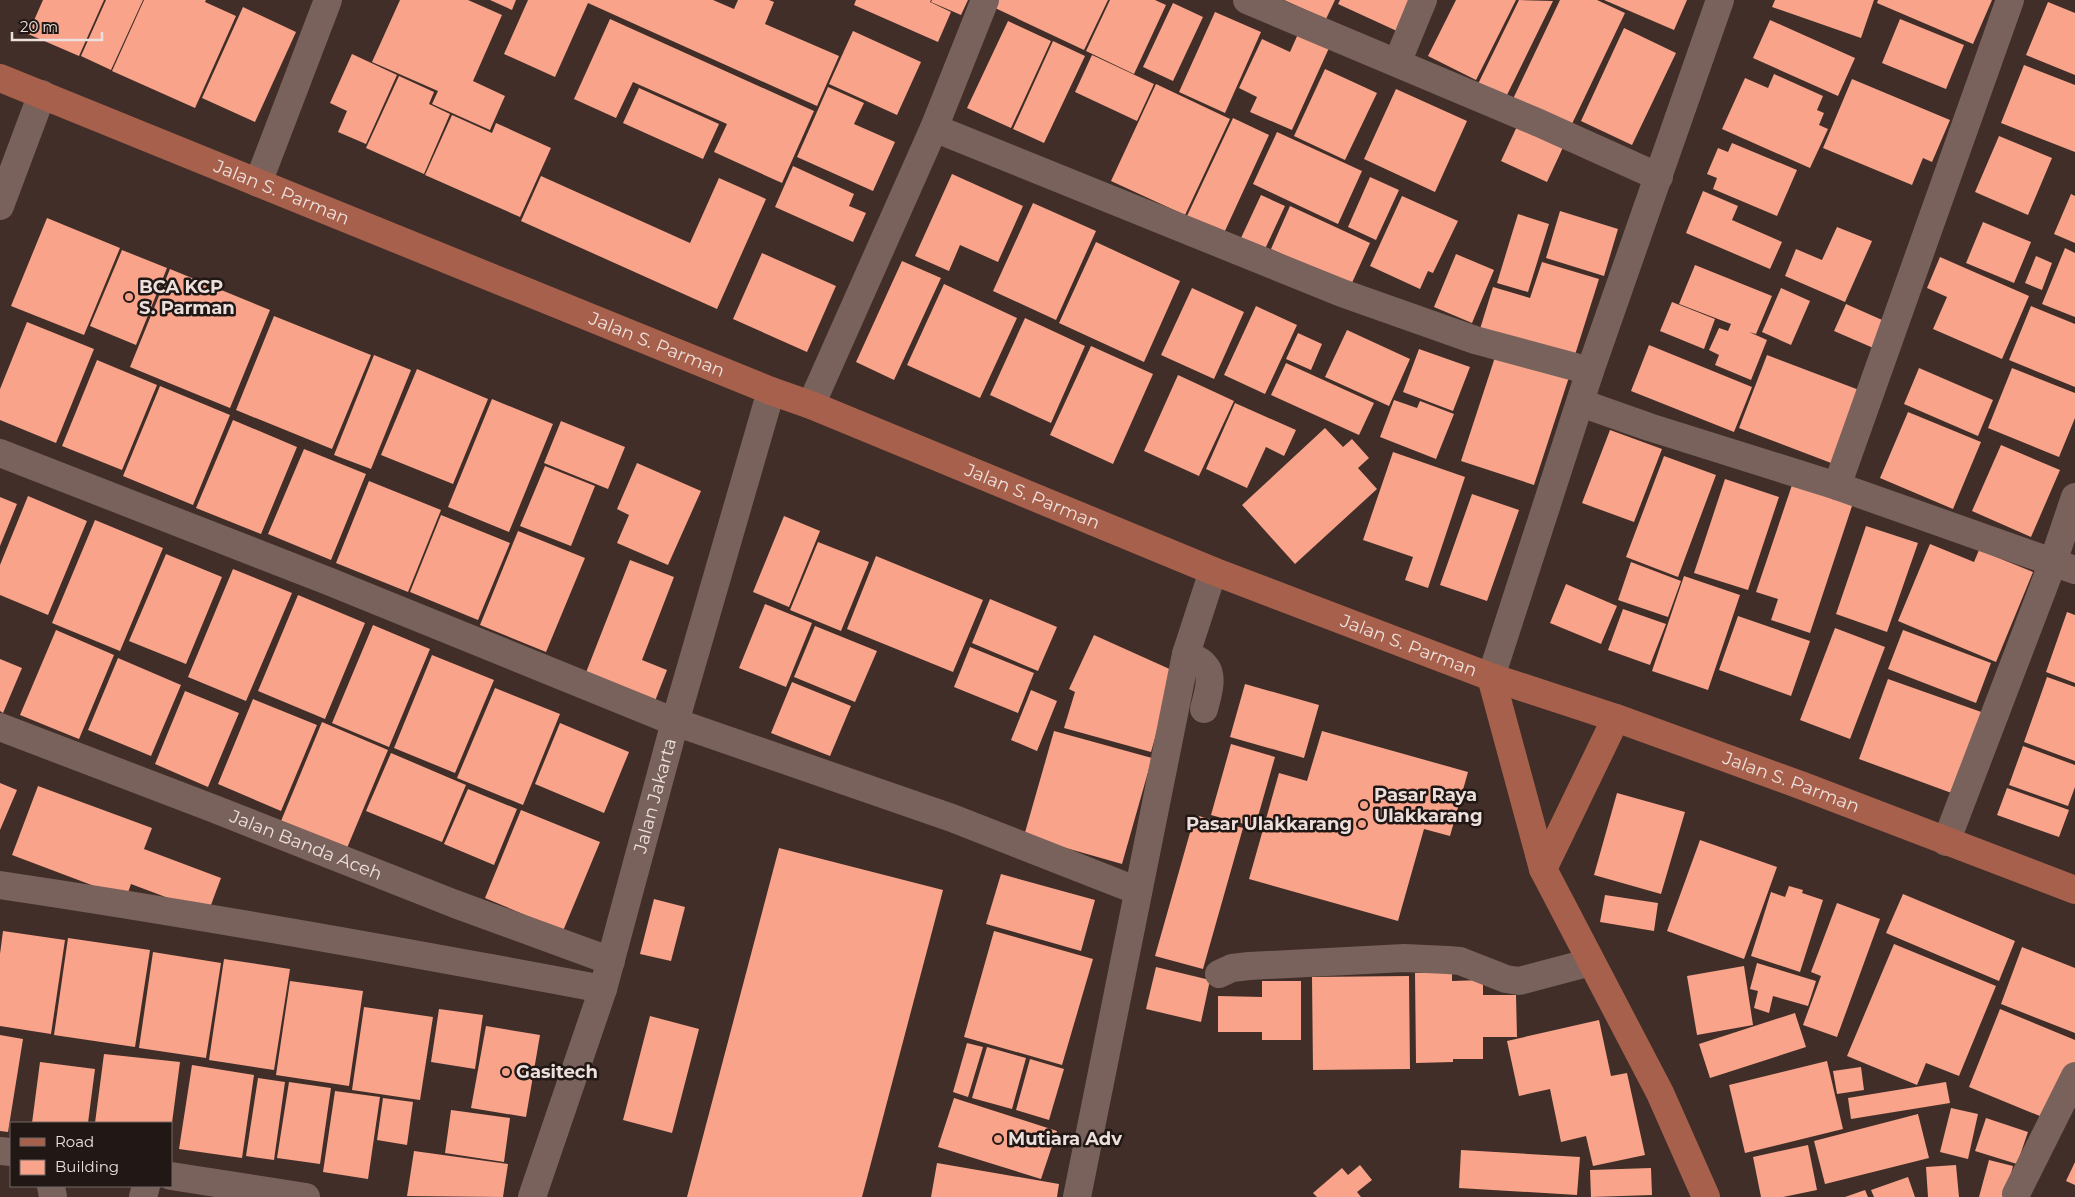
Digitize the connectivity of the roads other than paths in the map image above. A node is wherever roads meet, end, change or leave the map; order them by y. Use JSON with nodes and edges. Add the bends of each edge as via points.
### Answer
{"nodes":[{"id":1,"x":328,"y":0,"type":"edge"},
{"id":2,"x":985,"y":0,"type":"edge"},
{"id":3,"x":1247,"y":0,"type":"edge"},
{"id":4,"x":1423,"y":0,"type":"edge"},
{"id":5,"x":1720,"y":0,"type":"edge"},
{"id":6,"x":2010,"y":0,"type":"edge"},
{"id":7,"x":1396,"y":63,"type":"junction"},
{"id":8,"x":0,"y":78,"type":"edge"},
{"id":9,"x":42,"y":94,"type":"junction"},
{"id":10,"x":934,"y":128,"type":"junction"},
{"id":11,"x":1659,"y":177,"type":"junction"},
{"id":12,"x":258,"y":183,"type":"junction"},
{"id":13,"x":0,"y":206,"type":"edge"},
{"id":14,"x":1590,"y":371,"type":"junction"},
{"id":15,"x":771,"y":391,"type":"junction"},
{"id":16,"x":1581,"y":403,"type":"junction"},
{"id":17,"x":811,"y":405,"type":"junction"},
{"id":18,"x":0,"y":453,"type":"edge"},
{"id":19,"x":1837,"y":486,"type":"junction"},
{"id":20,"x":2075,"y":497,"type":"edge"},
{"id":21,"x":2064,"y":566,"type":"edge"},
{"id":22,"x":1213,"y":571,"type":"junction"},
{"id":23,"x":1186,"y":654,"type":"junction"},
{"id":24,"x":1491,"y":677,"type":"junction"},
{"id":25,"x":1204,"y":708,"type":"dead end"},
{"id":26,"x":1616,"y":718,"type":"junction"},
{"id":27,"x":675,"y":722,"type":"junction"},
{"id":28,"x":0,"y":727,"type":"edge"},
{"id":29,"x":1946,"y":842,"type":"junction"},
{"id":30,"x":1543,"y":869,"type":"junction"},
{"id":31,"x":0,"y":885,"type":"edge"},
{"id":32,"x":2075,"y":890,"type":"edge"},
{"id":33,"x":1138,"y":891,"type":"junction"},
{"id":34,"x":611,"y":961,"type":"junction"},
{"id":35,"x":1591,"y":962,"type":"junction"},
{"id":36,"x":1219,"y":974,"type":"dead end"},
{"id":37,"x":603,"y":989,"type":"junction"},
{"id":38,"x":2075,"y":1076,"type":"edge"},
{"id":39,"x":172,"y":1176,"type":"edge"},
{"id":40,"x":2016,"y":1194,"type":"dead end"},
{"id":41,"x":306,"y":1197,"type":"edge"},
{"id":42,"x":532,"y":1197,"type":"edge"},
{"id":43,"x":1077,"y":1197,"type":"edge"},
{"id":44,"x":1706,"y":1197,"type":"edge"}],
"edges":[{"from":1,"to":12,"type":"street"},
{"from":2,"to":10,"type":"street"},
{"from":3,"to":7,"type":"street"},
{"from":4,"to":7,"type":"street"},
{"from":5,"to":11,"type":"street"},
{"from":6,"to":19,"type":"street"},
{"from":7,"to":11,"type":"street"},
{"from":8,"to":9,"type":"main road","name":"Jalan S. Parman"},
{"from":9,"to":12,"type":"main road","name":"Jalan S. Parman"},
{"from":9,"to":13,"type":"street"},
{"from":10,"to":14,"type":"street","via":[[1342,293],[1474,340]]},
{"from":10,"to":17,"type":"street"},
{"from":11,"to":14,"type":"street"},
{"from":12,"to":15,"type":"main road","name":"Jalan S. Parman"},
{"from":14,"to":16,"type":"street"},
{"from":15,"to":17,"type":"main road","name":"Jalan S. Parman"},
{"from":15,"to":27,"type":"street","name":"Jalan Jakarta"},
{"from":16,"to":19,"type":"street"},
{"from":16,"to":24,"type":"street"},
{"from":17,"to":22,"type":"main road","name":"Jalan S. Parman"},
{"from":18,"to":27,"type":"street","via":[[328,581]]},
{"from":19,"to":21,"type":"street"},
{"from":20,"to":21,"type":"street"},
{"from":21,"to":29,"type":"street"},
{"from":22,"to":23,"type":"street"},
{"from":22,"to":24,"type":"main road","name":"Jalan S. Parman"},
{"from":23,"to":25,"type":"street","via":[[1204,665],[1209,674]]},
{"from":23,"to":33,"type":"street"},
{"from":24,"to":26,"type":"main road","name":"Jalan S. Parman"},
{"from":24,"to":30,"type":"main road"},
{"from":26,"to":29,"type":"main road","name":"Jalan S. Parman"},
{"from":26,"to":30,"type":"main road"},
{"from":27,"to":33,"type":"street","via":[[952,818]]},
{"from":27,"to":34,"type":"street","name":"Jalan Jakarta"},
{"from":28,"to":34,"type":"street","name":"Jalan Banda Aceh"},
{"from":29,"to":32,"type":"main road","name":"Jalan S. Parman"},
{"from":30,"to":35,"type":"main road"},
{"from":31,"to":37,"type":"street","via":[[376,946]]},
{"from":33,"to":43,"type":"street"},
{"from":34,"to":37,"type":"street","name":"Jalan Jakarta"},
{"from":35,"to":36,"type":"street","via":[[1519,981],[1506,980],[1460,961],[1420,958],[1249,966]]},
{"from":35,"to":44,"type":"main road","via":[[1660,1093]]},
{"from":37,"to":42,"type":"street","name":"Jalan Jakarta"},
{"from":38,"to":40,"type":"street"},
{"from":39,"to":41,"type":"street"}]}
